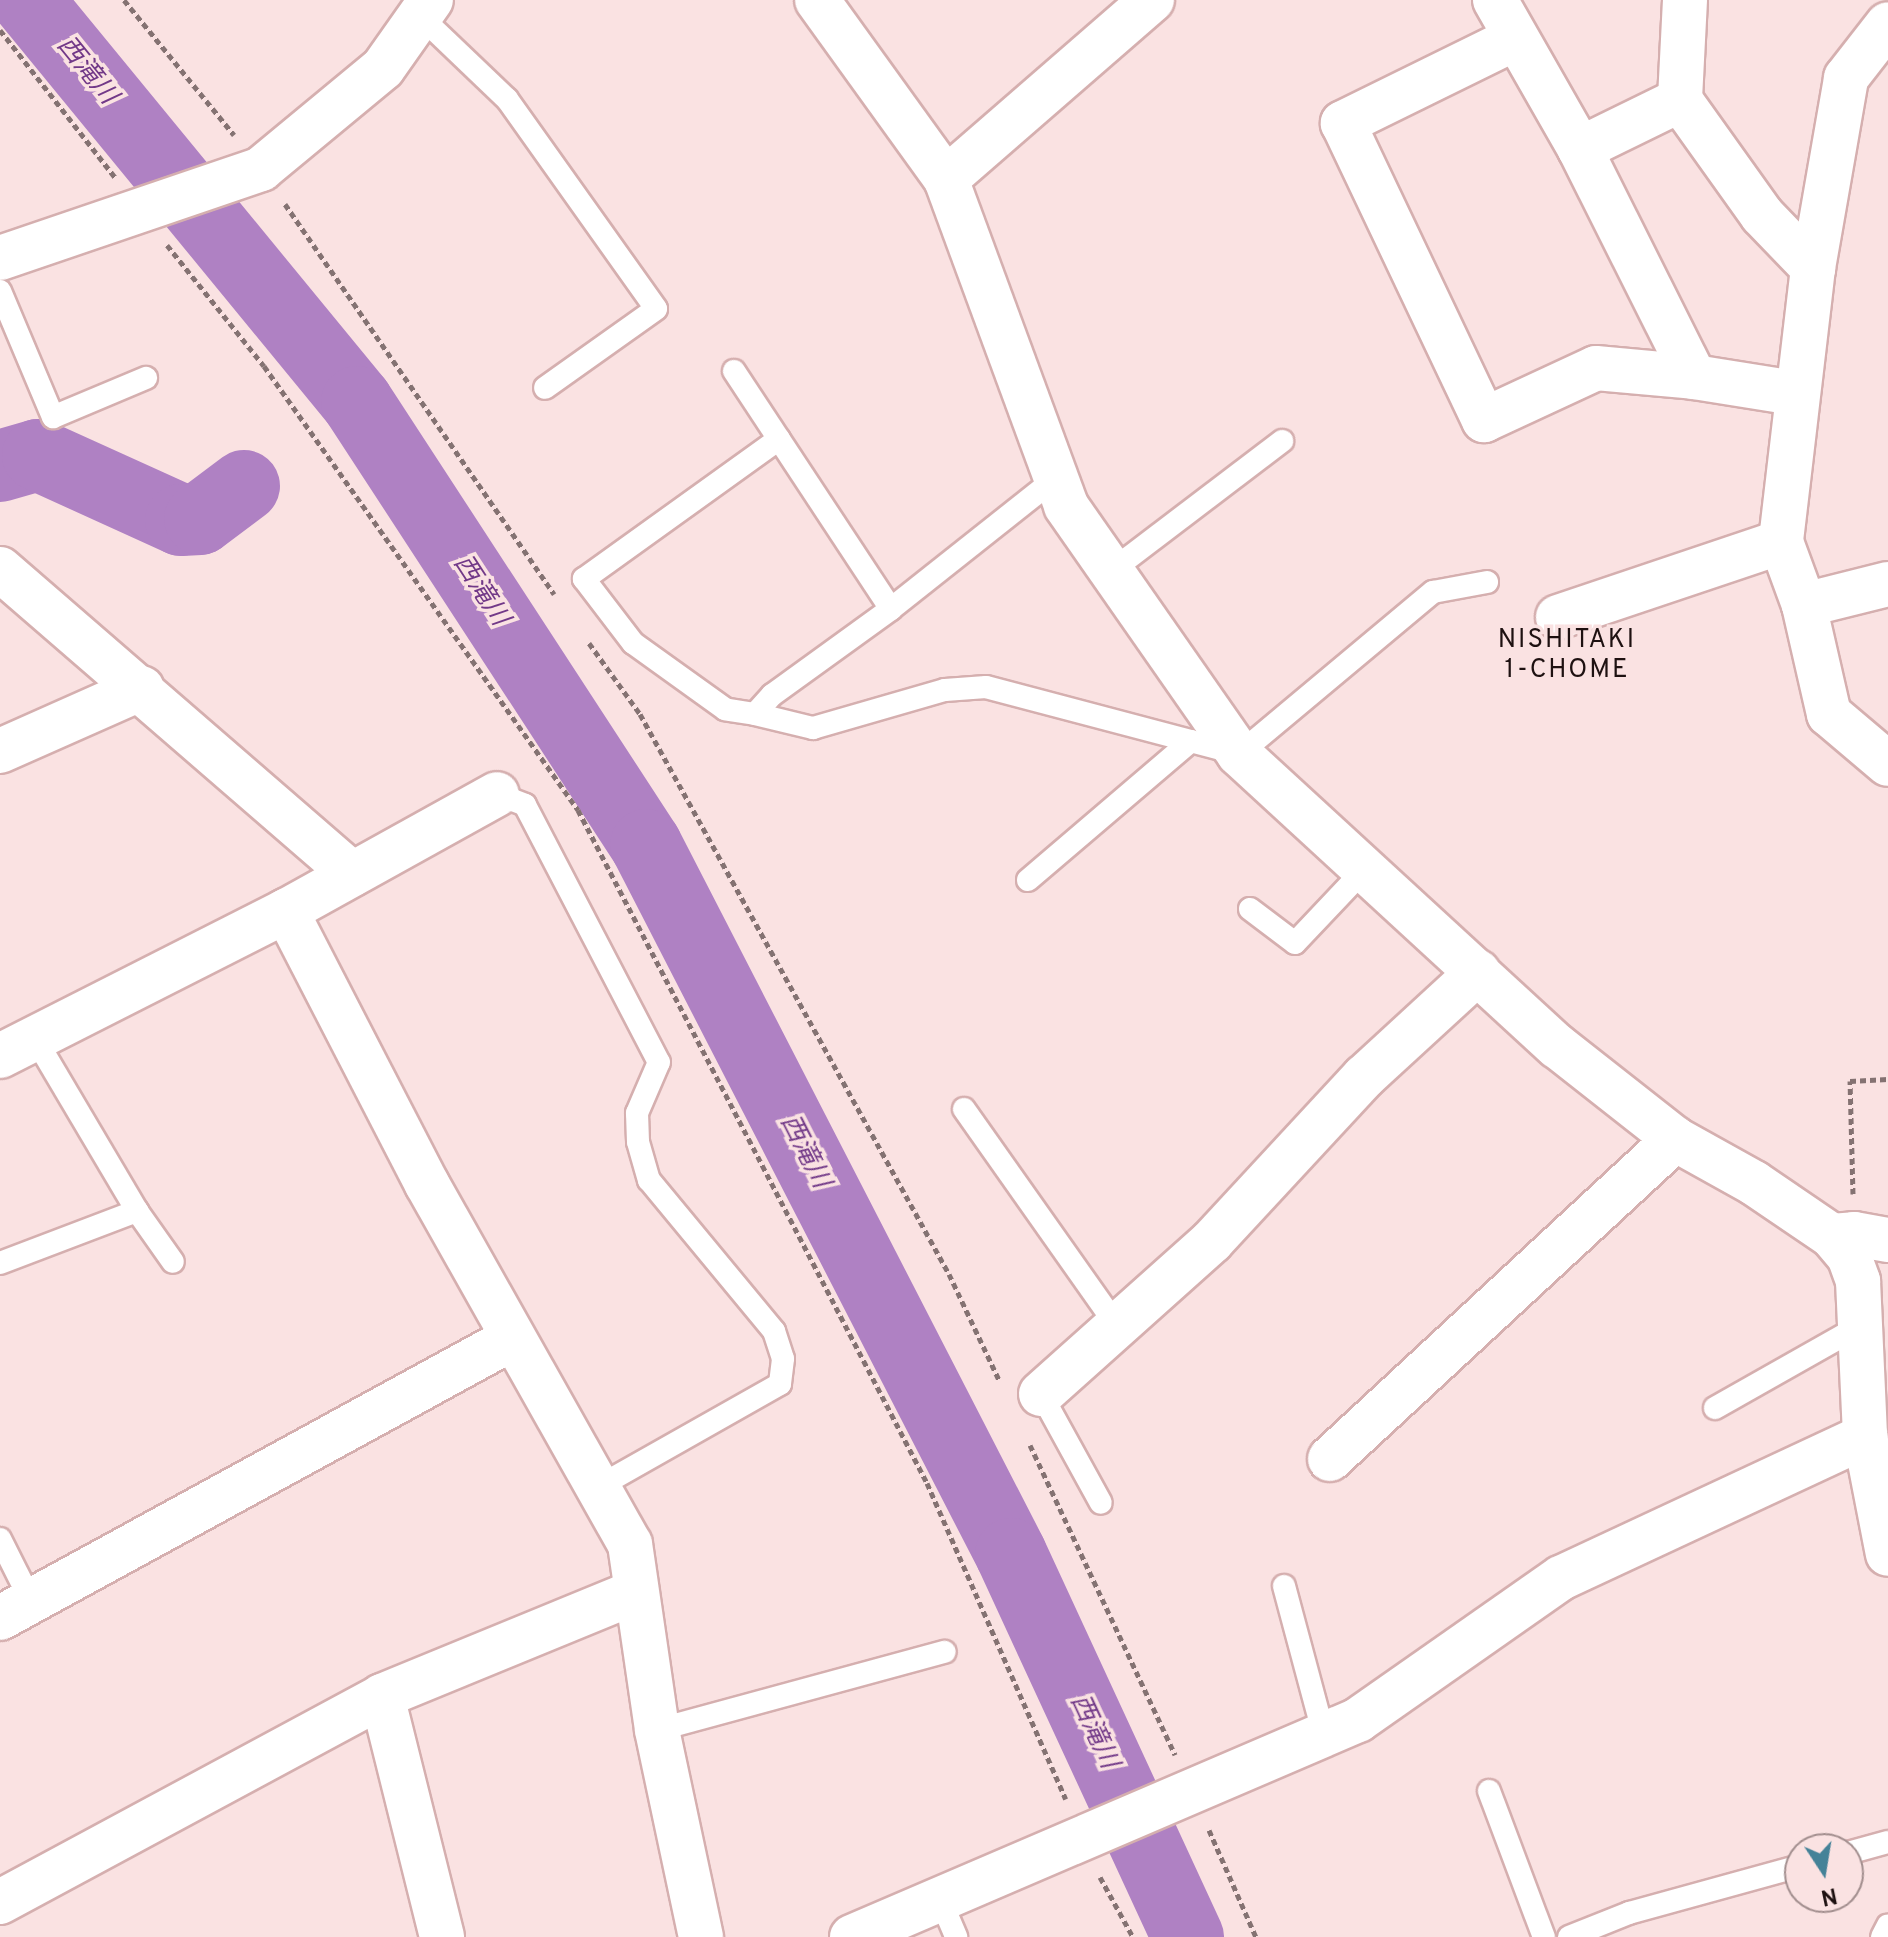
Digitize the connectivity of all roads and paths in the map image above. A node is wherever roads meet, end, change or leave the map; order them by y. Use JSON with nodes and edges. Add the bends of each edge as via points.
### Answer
{"nodes":[{"id":1,"x":124,"y":0,"type":"edge"},
{"id":2,"x":1152,"y":0,"type":"edge"},
{"id":3,"x":1495,"y":0,"type":"edge"},
{"id":4,"x":1685,"y":0,"type":"edge"},
{"id":5,"x":419,"y":5,"type":"edge"},
{"id":6,"x":830,"y":5,"type":"edge"},
{"id":7,"x":1888,"y":24,"type":"edge"},
{"id":8,"x":0,"y":30,"type":"edge"},
{"id":9,"x":1514,"y":39,"type":"junction"},
{"id":10,"x":1680,"y":100,"type":"junction"},
{"id":11,"x":1580,"y":149,"type":"junction"},
{"id":12,"x":253,"y":173,"type":"junction"},
{"id":13,"x":946,"y":179,"type":"junction"},
{"id":14,"x":149,"y":209,"type":"junction"},
{"id":15,"x":0,"y":258,"type":"edge"},
{"id":16,"x":1813,"y":268,"type":"junction"},
{"id":17,"x":0,"y":291,"type":"edge"},
{"id":18,"x":734,"y":371,"type":"dead end"},
{"id":19,"x":1694,"y":377,"type":"junction"},
{"id":20,"x":146,"y":378,"type":"dead end"},
{"id":21,"x":545,"y":388,"type":"dead end"},
{"id":22,"x":1795,"y":393,"type":"junction"},
{"id":23,"x":779,"y":439,"type":"junction"},
{"id":24,"x":1282,"y":441,"type":"dead end"},
{"id":25,"x":1056,"y":478,"type":"junction"},
{"id":26,"x":1781,"y":542,"type":"junction"},
{"id":27,"x":0,"y":569,"type":"edge"},
{"id":28,"x":1111,"y":571,"type":"junction"},
{"id":29,"x":584,"y":579,"type":"junction"},
{"id":30,"x":1487,"y":582,"type":"dead end"},
{"id":31,"x":1888,"y":584,"type":"edge"},
{"id":32,"x":1804,"y":605,"type":"junction"},
{"id":33,"x":891,"y":609,"type":"junction"},
{"id":34,"x":1558,"y":617,"type":"dead end"},
{"id":35,"x":585,"y":637,"type":"dead end"},
{"id":36,"x":142,"y":688,"type":"junction"},
{"id":37,"x":755,"y":714,"type":"junction"},
{"id":38,"x":1191,"y":741,"type":"junction"},
{"id":39,"x":0,"y":751,"type":"edge"},
{"id":40,"x":1239,"y":754,"type":"junction"},
{"id":41,"x":1888,"y":764,"type":"edge"},
{"id":42,"x":497,"y":794,"type":"joint"},
{"id":43,"x":1365,"y":869,"type":"junction"},
{"id":44,"x":352,"y":874,"type":"junction"},
{"id":45,"x":1028,"y":880,"type":"dead end"},
{"id":46,"x":1250,"y":909,"type":"dead end"},
{"id":47,"x":286,"y":911,"type":"junction"},
{"id":48,"x":1478,"y":972,"type":"junction"},
{"id":49,"x":18,"y":1048,"type":"edge"},
{"id":50,"x":1888,"y":1079,"type":"edge"},
{"id":51,"x":964,"y":1109,"type":"dead end"},
{"id":52,"x":1675,"y":1139,"type":"junction"},
{"id":53,"x":137,"y":1211,"type":"junction"},
{"id":54,"x":1858,"y":1237,"type":"edge"},
{"id":55,"x":173,"y":1262,"type":"dead end"},
{"id":56,"x":0,"y":1263,"type":"edge"},
{"id":57,"x":1117,"y":1326,"type":"junction"},
{"id":58,"x":1860,"y":1326,"type":"junction"},
{"id":59,"x":513,"y":1338,"type":"junction"},
{"id":60,"x":1022,"y":1404,"type":"junction"},
{"id":61,"x":1715,"y":1408,"type":"dead end"},
{"id":62,"x":1865,"y":1436,"type":"junction"},
{"id":63,"x":1330,"y":1459,"type":"dead end"},
{"id":64,"x":600,"y":1486,"type":"junction"},
{"id":65,"x":1101,"y":1503,"type":"dead end"},
{"id":66,"x":0,"y":1539,"type":"edge"},
{"id":67,"x":1888,"y":1554,"type":"edge"},
{"id":68,"x":1284,"y":1586,"type":"dead end"},
{"id":69,"x":635,"y":1592,"type":"junction"},
{"id":70,"x":15,"y":1609,"type":"edge"},
{"id":71,"x":945,"y":1652,"type":"dead end"},
{"id":72,"x":382,"y":1696,"type":"junction"},
{"id":73,"x":657,"y":1730,"type":"junction"},
{"id":74,"x":1324,"y":1735,"type":"junction"},
{"id":75,"x":1489,"y":1791,"type":"dead end"},
{"id":76,"x":1188,"y":1794,"type":"junction"},
{"id":77,"x":1088,"y":1837,"type":"junction"},
{"id":78,"x":1888,"y":1842,"type":"edge"},
{"id":79,"x":1864,"y":1849,"type":"edge"},
{"id":80,"x":1784,"y":1870,"type":"edge"},
{"id":81,"x":0,"y":1902,"type":"edge"},
{"id":82,"x":948,"y":1919,"type":"edge"},
{"id":83,"x":1888,"y":1925,"type":"edge"},
{"id":84,"x":442,"y":1937,"type":"edge"},
{"id":85,"x":701,"y":1937,"type":"edge"},
{"id":86,"x":852,"y":1937,"type":"edge"},
{"id":87,"x":1133,"y":1937,"type":"edge"},
{"id":88,"x":1256,"y":1937,"type":"edge"},
{"id":89,"x":1544,"y":1937,"type":"edge"},
{"id":90,"x":1569,"y":1937,"type":"edge"},
{"id":91,"x":1882,"y":1937,"type":"edge"}],
"edges":[{"from":1,"to":12,"type":"path"},
{"from":2,"to":13,"type":"street"},
{"from":3,"to":9,"type":"street"},
{"from":4,"to":10,"type":"street"},
{"from":5,"to":12,"type":"street","via":[[383,68],[353,98]]},
{"from":5,"to":21,"type":"lane","via":[[507,99],[656,309]]},
{"from":6,"to":13,"type":"street"},
{"from":7,"to":16,"type":"street","via":[[1846,78]]},
{"from":8,"to":14,"type":"path"},
{"from":9,"to":11,"type":"street"},
{"from":9,"to":19,"type":"street","via":[[1343,123],[1484,420],[1596,368]]},
{"from":10,"to":11,"type":"street"},
{"from":10,"to":16,"type":"street","via":[[1762,215]]},
{"from":11,"to":19,"type":"street"},
{"from":12,"to":14,"type":"street"},
{"from":12,"to":29,"type":"path","via":[[557,598]]},
{"from":13,"to":25,"type":"street"},
{"from":14,"to":15,"type":"street"},
{"from":16,"to":22,"type":"street"},
{"from":17,"to":20,"type":"lane","via":[[53,417]]},
{"from":18,"to":23,"type":"lane"},
{"from":19,"to":22,"type":"street"},
{"from":22,"to":26,"type":"street"},
{"from":23,"to":29,"type":"lane"},
{"from":23,"to":33,"type":"lane"},
{"from":24,"to":28,"type":"lane"},
{"from":25,"to":28,"type":"street","via":[[1066,506]]},
{"from":25,"to":33,"type":"lane"},
{"from":26,"to":32,"type":"street"},
{"from":26,"to":34,"type":"street"},
{"from":27,"to":36,"type":"street"},
{"from":28,"to":40,"type":"street"},
{"from":29,"to":37,"type":"lane","via":[[633,643],[725,709]]},
{"from":30,"to":40,"type":"lane","via":[[1433,592]]},
{"from":31,"to":32,"type":"street"},
{"from":32,"to":41,"type":"street","via":[[1829,714]]},
{"from":33,"to":37,"type":"lane","via":[[772,695]]},
{"from":35,"to":60,"type":"path","via":[[640,714]]},
{"from":36,"to":39,"type":"street"},
{"from":36,"to":44,"type":"street"},
{"from":37,"to":38,"type":"lane","via":[[813,728],[945,690],[986,687]]},
{"from":38,"to":40,"type":"lane"},
{"from":38,"to":45,"type":"lane"},
{"from":40,"to":43,"type":"street"},
{"from":42,"to":44,"type":"street"},
{"from":42,"to":64,"type":"lane","via":[[525,805],[659,1062],[637,1113],[638,1142],[649,1180],[774,1331],[783,1359],[780,1384]]},
{"from":43,"to":46,"type":"lane","via":[[1295,943]]},
{"from":43,"to":48,"type":"street"},
{"from":44,"to":47,"type":"street"},
{"from":47,"to":49,"type":"street"},
{"from":47,"to":59,"type":"street"},
{"from":48,"to":52,"type":"street","via":[[1557,1046]]},
{"from":48,"to":57,"type":"street","via":[[1364,1077],[1212,1241]]},
{"from":49,"to":53,"type":"lane"},
{"from":50,"to":54,"type":"path","via":[[1850,1081]]},
{"from":51,"to":57,"type":"lane"},
{"from":52,"to":54,"type":"street"},
{"from":52,"to":63,"type":"street"},
{"from":53,"to":55,"type":"lane"},
{"from":53,"to":56,"type":"lane"},
{"from":54,"to":58,"type":"street","via":[[1849,1256],[1858,1281]]},
{"from":57,"to":60,"type":"street"},
{"from":58,"to":61,"type":"lane"},
{"from":58,"to":62,"type":"street"},
{"from":59,"to":64,"type":"street"},
{"from":59,"to":70,"type":"street"},
{"from":60,"to":65,"type":"lane"},
{"from":60,"to":76,"type":"path"},
{"from":62,"to":67,"type":"street"},
{"from":62,"to":74,"type":"street","via":[[1561,1578],[1358,1720]]},
{"from":64,"to":69,"type":"street","via":[[630,1544]]},
{"from":66,"to":70,"type":"lane"},
{"from":68,"to":74,"type":"lane"},
{"from":69,"to":72,"type":"street"},
{"from":69,"to":73,"type":"street"},
{"from":71,"to":73,"type":"lane"},
{"from":72,"to":81,"type":"street"},
{"from":72,"to":84,"type":"street"},
{"from":73,"to":85,"type":"street"},
{"from":74,"to":76,"type":"street"},
{"from":75,"to":89,"type":"lane"},
{"from":76,"to":77,"type":"street"},
{"from":76,"to":88,"type":"path"},
{"from":77,"to":82,"type":"street"},
{"from":77,"to":87,"type":"path"},
{"from":78,"to":79,"type":"lane"},
{"from":80,"to":90,"type":"lane","via":[[1629,1913]]},
{"from":82,"to":86,"type":"street"},
{"from":83,"to":91,"type":"lane"}]}
